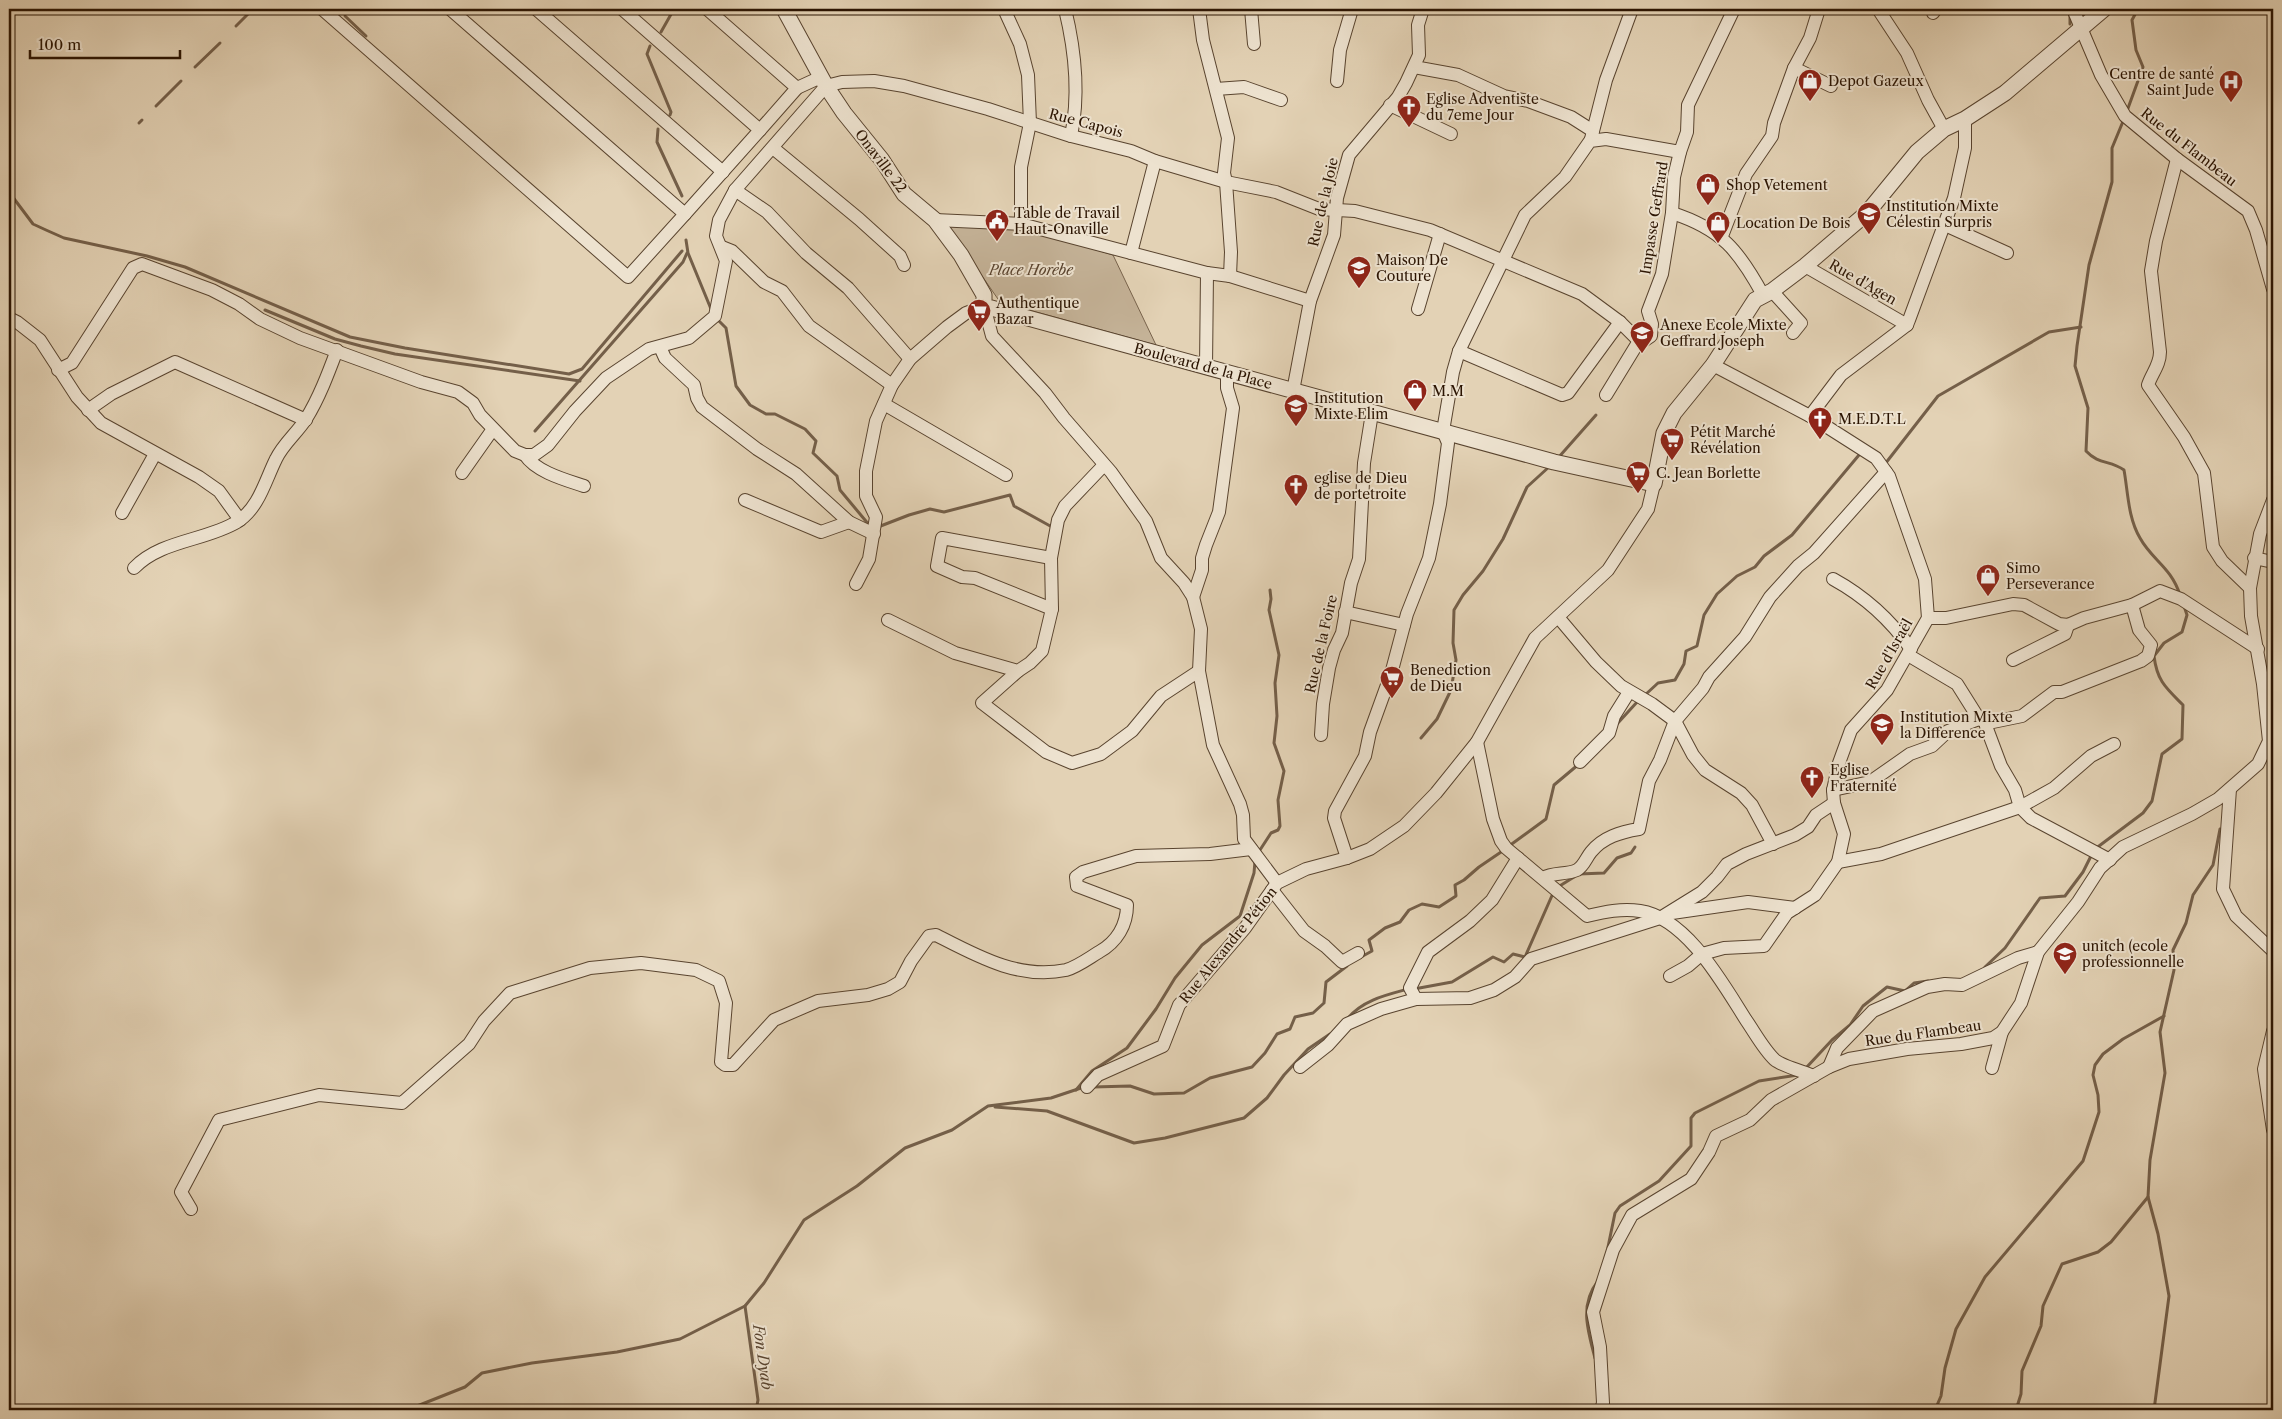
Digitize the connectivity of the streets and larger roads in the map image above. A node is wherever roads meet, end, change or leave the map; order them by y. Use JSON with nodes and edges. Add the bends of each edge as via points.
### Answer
{"nodes":[{"id":1,"x":322,"y":9,"type":"edge"},
{"id":2,"x":450,"y":9,"type":"edge"},
{"id":3,"x":536,"y":9,"type":"edge"},
{"id":4,"x":622,"y":9,"type":"edge"},
{"id":5,"x":707,"y":9,"type":"edge"},
{"id":6,"x":784,"y":9,"type":"edge"},
{"id":7,"x":1004,"y":9,"type":"edge"},
{"id":8,"x":1065,"y":9,"type":"edge"},
{"id":9,"x":1202,"y":9,"type":"edge"},
{"id":10,"x":1251,"y":9,"type":"edge"},
{"id":11,"x":1352,"y":9,"type":"edge"},
{"id":12,"x":1423,"y":9,"type":"edge"},
{"id":13,"x":1632,"y":9,"type":"edge"},
{"id":14,"x":1734,"y":9,"type":"edge"},
{"id":15,"x":1819,"y":9,"type":"edge"},
{"id":16,"x":1878,"y":9,"type":"edge"},
{"id":17,"x":2073,"y":9,"type":"edge"},
{"id":18,"x":2104,"y":9,"type":"edge"},
{"id":19,"x":2082,"y":28,"type":"junction"},
{"id":20,"x":1254,"y":44,"type":"dead end"},
{"id":21,"x":1414,"y":67,"type":"junction"},
{"id":22,"x":1794,"y":68,"type":"junction"},
{"id":23,"x":1337,"y":80,"type":"dead end"},
{"id":24,"x":823,"y":82,"type":"junction"},
{"id":25,"x":1831,"y":86,"type":"dead end"},
{"id":26,"x":797,"y":88,"type":"junction"},
{"id":27,"x":1216,"y":89,"type":"junction"},
{"id":28,"x":1281,"y":100,"type":"dead end"},
{"id":29,"x":1390,"y":105,"type":"junction"},
{"id":30,"x":1965,"y":119,"type":"junction"},
{"id":31,"x":1030,"y":123,"type":"junction"},
{"id":32,"x":1944,"y":129,"type":"junction"},
{"id":33,"x":760,"y":130,"type":"junction"},
{"id":34,"x":1451,"y":134,"type":"dead end"},
{"id":35,"x":1071,"y":136,"type":"junction"},
{"id":36,"x":1592,"y":136,"type":"junction"},
{"id":37,"x":773,"y":148,"type":"junction"},
{"id":38,"x":1680,"y":152,"type":"junction"},
{"id":39,"x":2177,"y":159,"type":"junction"},
{"id":40,"x":1155,"y":161,"type":"junction"},
{"id":41,"x":722,"y":172,"type":"junction"},
{"id":42,"x":1226,"y":182,"type":"junction"},
{"id":43,"x":735,"y":190,"type":"junction"},
{"id":44,"x":1336,"y":210,"type":"junction"},
{"id":45,"x":1672,"y":213,"type":"junction"},
{"id":46,"x":685,"y":214,"type":"junction"},
{"id":47,"x":935,"y":220,"type":"junction"},
{"id":48,"x":1021,"y":224,"type":"junction"},
{"id":49,"x":1943,"y":224,"type":"junction"},
{"id":50,"x":1440,"y":234,"type":"junction"},
{"id":51,"x":1722,"y":236,"type":"junction"},
{"id":52,"x":722,"y":247,"type":"junction"},
{"id":53,"x":1132,"y":253,"type":"junction"},
{"id":54,"x":2007,"y":253,"type":"dead end"},
{"id":55,"x":1501,"y":261,"type":"junction"},
{"id":56,"x":904,"y":265,"type":"dead end"},
{"id":57,"x":1805,"y":266,"type":"junction"},
{"id":58,"x":1207,"y":273,"type":"junction"},
{"id":59,"x":1230,"y":276,"type":"junction"},
{"id":60,"x":2273,"y":289,"type":"edge"},
{"id":61,"x":1768,"y":293,"type":"junction"},
{"id":62,"x":1310,"y":301,"type":"junction"},
{"id":63,"x":984,"y":306,"type":"junction"},
{"id":64,"x":1418,"y":309,"type":"dead end"},
{"id":65,"x":9,"y":318,"type":"edge"},
{"id":66,"x":1620,"y":322,"type":"junction"},
{"id":67,"x":1907,"y":325,"type":"junction"},
{"id":68,"x":1793,"y":333,"type":"dead end"},
{"id":69,"x":1639,"y":341,"type":"junction"},
{"id":70,"x":660,"y":347,"type":"junction"},
{"id":71,"x":337,"y":350,"type":"junction"},
{"id":72,"x":1459,"y":351,"type":"junction"},
{"id":73,"x":910,"y":360,"type":"junction"},
{"id":74,"x":1712,"y":365,"type":"junction"},
{"id":75,"x":1206,"y":367,"type":"junction"},
{"id":76,"x":58,"y":370,"type":"junction"},
{"id":77,"x":1227,"y":374,"type":"junction"},
{"id":78,"x":892,"y":385,"type":"junction"},
{"id":79,"x":1293,"y":391,"type":"junction"},
{"id":80,"x":1606,"y":395,"type":"dead end"},
{"id":81,"x":884,"y":404,"type":"junction"},
{"id":82,"x":88,"y":410,"type":"junction"},
{"id":83,"x":1372,"y":413,"type":"junction"},
{"id":84,"x":1810,"y":416,"type":"junction"},
{"id":85,"x":306,"y":420,"type":"junction"},
{"id":86,"x":493,"y":429,"type":"junction"},
{"id":87,"x":1443,"y":431,"type":"junction"},
{"id":88,"x":155,"y":454,"type":"junction"},
{"id":89,"x":525,"y":455,"type":"junction"},
{"id":90,"x":1104,"y":465,"type":"junction"},
{"id":91,"x":1886,"y":472,"type":"junction"},
{"id":92,"x":462,"y":473,"type":"dead end"},
{"id":93,"x":1006,"y":475,"type":"dead end"},
{"id":94,"x":1654,"y":484,"type":"junction"},
{"id":95,"x":584,"y":486,"type":"dead end"},
{"id":96,"x":745,"y":500,"type":"dead end"},
{"id":97,"x":2273,"y":500,"type":"edge"},
{"id":98,"x":122,"y":513,"type":"dead end"},
{"id":99,"x":240,"y":520,"type":"junction"},
{"id":100,"x":849,"y":522,"type":"junction"},
{"id":101,"x":874,"y":534,"type":"junction"},
{"id":102,"x":1051,"y":558,"type":"junction"},
{"id":103,"x":2254,"y":558,"type":"junction"},
{"id":104,"x":2273,"y":562,"type":"edge"},
{"id":105,"x":134,"y":568,"type":"dead end"},
{"id":106,"x":1833,"y":579,"type":"dead end"},
{"id":107,"x":856,"y":584,"type":"dead end"},
{"id":108,"x":2250,"y":588,"type":"junction"},
{"id":109,"x":1193,"y":597,"type":"junction"},
{"id":110,"x":2132,"y":605,"type":"junction"},
{"id":111,"x":1052,"y":609,"type":"junction"},
{"id":112,"x":1345,"y":612,"type":"junction"},
{"id":113,"x":1558,"y":617,"type":"junction"},
{"id":114,"x":1928,"y":618,"type":"junction"},
{"id":115,"x":888,"y":620,"type":"dead end"},
{"id":116,"x":1404,"y":625,"type":"junction"},
{"id":117,"x":2068,"y":625,"type":"junction"},
{"id":118,"x":2258,"y":649,"type":"junction"},
{"id":119,"x":1909,"y":652,"type":"junction"},
{"id":120,"x":2013,"y":660,"type":"dead end"},
{"id":121,"x":1018,"y":670,"type":"junction"},
{"id":122,"x":1199,"y":671,"type":"junction"},
{"id":123,"x":1629,"y":692,"type":"junction"},
{"id":124,"x":1675,"y":721,"type":"junction"},
{"id":125,"x":1984,"y":721,"type":"junction"},
{"id":126,"x":1321,"y":735,"type":"dead end"},
{"id":127,"x":1477,"y":742,"type":"junction"},
{"id":128,"x":2114,"y":744,"type":"dead end"},
{"id":129,"x":2265,"y":746,"type":"junction"},
{"id":130,"x":2273,"y":756,"type":"edge"},
{"id":131,"x":1580,"y":762,"type":"dead end"},
{"id":132,"x":2230,"y":789,"type":"junction"},
{"id":133,"x":1834,"y":790,"type":"junction"},
{"id":134,"x":1834,"y":803,"type":"junction"},
{"id":135,"x":2020,"y":807,"type":"junction"},
{"id":136,"x":1773,"y":844,"type":"junction"},
{"id":137,"x":1251,"y":849,"type":"junction"},
{"id":138,"x":1347,"y":858,"type":"junction"},
{"id":139,"x":1518,"y":858,"type":"junction"},
{"id":140,"x":2110,"y":860,"type":"junction"},
{"id":141,"x":1838,"y":862,"type":"junction"},
{"id":142,"x":1543,"y":878,"type":"junction"},
{"id":143,"x":1274,"y":886,"type":"junction"},
{"id":144,"x":1795,"y":908,"type":"junction"},
{"id":145,"x":1664,"y":916,"type":"junction"},
{"id":146,"x":2273,"y":950,"type":"edge"},
{"id":147,"x":2038,"y":952,"type":"junction"},
{"id":148,"x":1358,"y":953,"type":"dead end"},
{"id":149,"x":1702,"y":954,"type":"junction"},
{"id":150,"x":1670,"y":976,"type":"dead end"},
{"id":151,"x":1416,"y":999,"type":"junction"},
{"id":152,"x":2273,"y":1031,"type":"edge"},
{"id":153,"x":2002,"y":1032,"type":"junction"},
{"id":154,"x":1300,"y":1067,"type":"dead end"},
{"id":155,"x":1829,"y":1067,"type":"junction"},
{"id":156,"x":1992,"y":1068,"type":"dead end"},
{"id":157,"x":1814,"y":1076,"type":"junction"},
{"id":158,"x":1087,"y":1087,"type":"dead end"},
{"id":159,"x":2273,"y":1130,"type":"edge"},
{"id":160,"x":191,"y":1210,"type":"dead end"},
{"id":161,"x":1602,"y":1410,"type":"edge"}],
"edges":[{"from":1,"to":46,"type":"street","via":[[628,277]]},
{"from":2,"to":46,"type":"street"},
{"from":3,"to":41,"type":"street"},
{"from":4,"to":33,"type":"street"},
{"from":5,"to":26,"type":"street"},
{"from":6,"to":24,"type":"street","name":"Onaville 22"},
{"from":7,"to":31,"type":"street","via":[[1020,44],[1028,75]]},
{"from":8,"to":35,"type":"street","via":[[1074,53],[1075,118]]},
{"from":9,"to":27,"type":"street","via":[[1203,40]]},
{"from":10,"to":20,"type":"street"},
{"from":11,"to":23,"type":"street","via":[[1340,50]]},
{"from":12,"to":21,"type":"street","name":"Rue de la Joie","via":[[1418,24],[1419,55]]},
{"from":13,"to":36,"type":"street","via":[[1606,80]]},
{"from":14,"to":38,"type":"street","name":"Impasse Geffrard","via":[[1688,105],[1687,132]]},
{"from":15,"to":22,"type":"street","via":[[1810,38]]},
{"from":16,"to":32,"type":"street","via":[[1907,54]]},
{"from":17,"to":19,"type":"street","name":"Rue du Flambeau"},
{"from":18,"to":19,"type":"street","name":"Rue Alexandre Pétion"},
{"from":19,"to":30,"type":"street","name":"Rue Alexandre Pétion","via":[[2005,93]]},
{"from":19,"to":39,"type":"street","name":"Rue du Flambeau","via":[[2101,75],[2125,116]]},
{"from":21,"to":29,"type":"street","name":"Rue de la Joie","via":[[1398,98]]},
{"from":21,"to":36,"type":"street","via":[[1458,75],[1504,96],[1571,117]]},
{"from":22,"to":25,"type":"street"},
{"from":22,"to":51,"type":"street","via":[[1772,136],[1746,174]]},
{"from":24,"to":26,"type":"street","name":"Rue Capois"},
{"from":24,"to":31,"type":"street","name":"Rue Capois","via":[[874,81],[897,85]]},
{"from":24,"to":37,"type":"street"},
{"from":24,"to":47,"type":"street","name":"Onaville 22","via":[[904,194]]},
{"from":26,"to":33,"type":"street"},
{"from":27,"to":28,"type":"street","via":[[1244,87]]},
{"from":27,"to":42,"type":"street","via":[[1228,138]]},
{"from":29,"to":34,"type":"street"},
{"from":29,"to":44,"type":"street","name":"Rue de la Joie","via":[[1349,155]]},
{"from":30,"to":32,"type":"street","name":"Rue Alexandre Pétion"},
{"from":30,"to":49,"type":"street","via":[[1961,172]]},
{"from":31,"to":35,"type":"street","name":"Rue Capois"},
{"from":31,"to":48,"type":"street","via":[[1021,166]]},
{"from":32,"to":57,"type":"street","name":"Rue Alexandre Pétion","via":[[1917,152],[1867,214]]},
{"from":33,"to":41,"type":"street"},
{"from":35,"to":40,"type":"street","name":"Rue Capois","via":[[1131,151]]},
{"from":36,"to":38,"type":"street"},
{"from":36,"to":55,"type":"street","via":[[1564,177],[1525,215]]},
{"from":37,"to":43,"type":"street"},
{"from":37,"to":56,"type":"street","via":[[900,256]]},
{"from":38,"to":45,"type":"street","name":"Impasse Geffrard","via":[[1674,177]]},
{"from":39,"to":60,"type":"street","name":"Rue du Flambeau","via":[[2248,211]]},
{"from":39,"to":108,"type":"street","via":[[2151,271],[2160,361],[2148,385],[2204,473],[2213,547],[2222,561]]},
{"from":40,"to":42,"type":"street","name":"Rue Capois"},
{"from":40,"to":53,"type":"street"},
{"from":41,"to":46,"type":"street"},
{"from":42,"to":44,"type":"street","name":"Rue Capois","via":[[1276,192],[1319,209]]},
{"from":42,"to":59,"type":"street"},
{"from":43,"to":52,"type":"street","via":[[718,220],[716,236]]},
{"from":43,"to":73,"type":"street","via":[[767,212],[806,253],[848,288]]},
{"from":44,"to":50,"type":"street","name":"Rue Capois","via":[[1355,211]]},
{"from":44,"to":62,"type":"street","name":"Rue de la Joie","via":[[1334,235]]},
{"from":45,"to":51,"type":"street"},
{"from":45,"to":69,"type":"street","name":"Impasse Geffrard","via":[[1662,274],[1648,311],[1651,336]]},
{"from":47,"to":48,"type":"street"},
{"from":47,"to":63,"type":"street","name":"Onaville 22","via":[[961,255],[984,295]]},
{"from":48,"to":53,"type":"street"},
{"from":49,"to":54,"type":"street"},
{"from":49,"to":67,"type":"street"},
{"from":50,"to":55,"type":"street","name":"Rue Capois"},
{"from":50,"to":64,"type":"street"},
{"from":51,"to":61,"type":"street"},
{"from":52,"to":70,"type":"street","via":[[726,261],[715,316],[689,338]]},
{"from":52,"to":78,"type":"street","via":[[732,251],[764,282],[782,292],[809,326]]},
{"from":53,"to":58,"type":"street"},
{"from":55,"to":66,"type":"street","name":"Rue Capois","via":[[1582,294]]},
{"from":55,"to":72,"type":"street"},
{"from":57,"to":61,"type":"street","name":"Rue Alexandre Pétion"},
{"from":57,"to":67,"type":"street","name":"Rue d'Agen"},
{"from":58,"to":59,"type":"street"},
{"from":58,"to":75,"type":"street"},
{"from":59,"to":62,"type":"street"},
{"from":61,"to":68,"type":"street","via":[[1801,323]]},
{"from":61,"to":74,"type":"street","name":"Rue Alexandre Pétion","via":[[1756,300]]},
{"from":62,"to":79,"type":"street","name":"Rue de la Joie"},
{"from":63,"to":73,"type":"street","via":[[966,312]]},
{"from":63,"to":75,"type":"street","name":"Boulevard de la Place"},
{"from":63,"to":90,"type":"street","via":[[992,336],[1046,392]]},
{"from":65,"to":76,"type":"street","via":[[40,340]]},
{"from":66,"to":69,"type":"street","name":"Rue Capois"},
{"from":66,"to":72,"type":"street","via":[[1568,394],[1562,395]]},
{"from":67,"to":84,"type":"street","via":[[1841,375]]},
{"from":69,"to":80,"type":"street","name":"Impasse Geffrard"},
{"from":70,"to":89,"type":"street","via":[[649,349],[606,378],[548,445],[534,455]]},
{"from":70,"to":100,"type":"street","via":[[665,358],[694,385],[696,398],[702,407],[796,474]]},
{"from":71,"to":76,"type":"street","via":[[300,338],[260,319],[212,290],[142,264],[133,268],[72,362]]},
{"from":71,"to":85,"type":"street"},
{"from":71,"to":86,"type":"street","via":[[421,382],[458,392],[472,403]]},
{"from":72,"to":87,"type":"street"},
{"from":73,"to":78,"type":"street"},
{"from":74,"to":84,"type":"street","name":"Rue d'Israël"},
{"from":74,"to":94,"type":"street","name":"Rue Alexandre Pétion","via":[[1667,426]]},
{"from":75,"to":77,"type":"street","name":"Boulevard de la Place"},
{"from":76,"to":82,"type":"street"},
{"from":77,"to":79,"type":"street","name":"Boulevard de la Place"},
{"from":77,"to":109,"type":"street","via":[[1233,408],[1219,512],[1202,558],[1202,570]]},
{"from":78,"to":81,"type":"street"},
{"from":79,"to":83,"type":"street","name":"Boulevard de la Place"},
{"from":81,"to":93,"type":"street"},
{"from":81,"to":101,"type":"street","via":[[876,421],[866,471],[866,496],[876,517]]},
{"from":82,"to":85,"type":"street","via":[[111,394],[175,362]]},
{"from":82,"to":88,"type":"street","via":[[101,423]]},
{"from":83,"to":87,"type":"street","name":"Boulevard de la Place"},
{"from":83,"to":112,"type":"street","name":"Rue de la Foire","via":[[1364,463],[1359,559]]},
{"from":84,"to":91,"type":"street","name":"Rue d'Israël","via":[[1863,448]]},
{"from":85,"to":99,"type":"street","via":[[277,457],[250,512]]},
{"from":86,"to":89,"type":"street","via":[[515,451]]},
{"from":86,"to":92,"type":"street"},
{"from":87,"to":94,"type":"street","name":"Boulevard de la Place","via":[[1554,462]]},
{"from":87,"to":116,"type":"street","via":[[1448,443],[1440,504],[1429,558]]},
{"from":88,"to":98,"type":"street"},
{"from":88,"to":99,"type":"street","via":[[199,477],[219,492]]},
{"from":89,"to":95,"type":"street","via":[[529,462],[545,471]]},
{"from":90,"to":102,"type":"street","via":[[1065,506],[1058,520]]},
{"from":90,"to":109,"type":"street","via":[[1146,521],[1161,558]]},
{"from":91,"to":114,"type":"street","name":"Rue d'Israël","via":[[1924,579]]},
{"from":91,"to":124,"type":"street","via":[[1770,596],[1745,637]]},
{"from":94,"to":113,"type":"street","name":"Rue Alexandre Pétion","via":[[1648,509],[1608,570]]},
{"from":96,"to":100,"type":"street","via":[[821,532]]},
{"from":97,"to":103,"type":"street","name":"Rue du Flambeau"},
{"from":99,"to":105,"type":"street","via":[[144,557]]},
{"from":100,"to":101,"type":"street"},
{"from":101,"to":107,"type":"street","via":[[869,559]]},
{"from":102,"to":111,"type":"street"},
{"from":102,"to":111,"type":"street","via":[[942,538],[937,566]]},
{"from":103,"to":104,"type":"street"},
{"from":103,"to":108,"type":"street","name":"Rue du Flambeau"},
{"from":106,"to":119,"type":"street","via":[[1858,593],[1898,630]]},
{"from":108,"to":118,"type":"street","name":"Rue du Flambeau","via":[[2251,616]]},
{"from":109,"to":122,"type":"street","via":[[1201,628]]},
{"from":110,"to":117,"type":"street"},
{"from":110,"to":118,"type":"street","via":[[2160,591],[2169,594]]},
{"from":110,"to":125,"type":"street","via":[[2139,630],[2151,645],[2148,656],[2062,692],[2054,692],[2022,716]]},
{"from":111,"to":121,"type":"street","via":[[1042,651]]},
{"from":112,"to":116,"type":"street"},
{"from":112,"to":126,"type":"street","name":"Rue de la Foire","via":[[1342,633],[1329,668]]},
{"from":113,"to":123,"type":"street","via":[[1596,662]]},
{"from":113,"to":127,"type":"street","name":"Rue Alexandre Pétion","via":[[1535,638]]},
{"from":114,"to":117,"type":"street","via":[[1946,618],[2024,604],[2059,624]]},
{"from":114,"to":119,"type":"street","name":"Rue d'Israël"},
{"from":115,"to":121,"type":"street","via":[[955,653]]},
{"from":116,"to":138,"type":"street","via":[[1365,756],[1335,812]]},
{"from":117,"to":120,"type":"street","via":[[2065,634]]},
{"from":118,"to":129,"type":"street","name":"Rue du Flambeau","via":[[2269,741]]},
{"from":119,"to":125,"type":"street","via":[[1957,684]]},
{"from":119,"to":133,"type":"street","name":"Rue d'Israël","via":[[1879,702],[1851,730],[1839,763]]},
{"from":121,"to":122,"type":"street","via":[[982,703],[1046,752],[1072,763],[1101,754],[1132,732],[1161,696]]},
{"from":122,"to":137,"type":"street","via":[[1213,745],[1240,804],[1244,839]]},
{"from":123,"to":124,"type":"street"},
{"from":123,"to":131,"type":"street","via":[[1614,716],[1609,733]]},
{"from":124,"to":136,"type":"street","via":[[1705,770],[1741,793],[1752,806]]},
{"from":124,"to":142,"type":"street","via":[[1649,781],[1640,829],[1610,836],[1597,845],[1582,866],[1575,870]]},
{"from":125,"to":133,"type":"street","via":[[1948,731],[1932,746],[1910,754],[1870,782]]},
{"from":125,"to":135,"type":"street","via":[[2001,766],[2019,798]]},
{"from":127,"to":138,"type":"street","name":"Rue Alexandre Pétion","via":[[1436,793],[1404,826],[1370,849]]},
{"from":127,"to":139,"type":"street","via":[[1493,819],[1501,841]]},
{"from":128,"to":135,"type":"street","via":[[2090,756],[2054,788]]},
{"from":129,"to":130,"type":"street"},
{"from":129,"to":132,"type":"street","name":"Rue du Flambeau","via":[[2258,764]]},
{"from":132,"to":140,"type":"street","name":"Rue du Flambeau","via":[[2192,814],[2123,847]]},
{"from":132,"to":146,"type":"street","via":[[2223,889],[2236,916]]},
{"from":133,"to":134,"type":"street","name":"Rue d'Israël"},
{"from":134,"to":136,"type":"street","via":[[1795,836]]},
{"from":134,"to":141,"type":"street","name":"Rue d'Israël","via":[[1844,834]]},
{"from":135,"to":140,"type":"street","via":[[2030,818]]},
{"from":135,"to":141,"type":"street","via":[[1881,854]]},
{"from":136,"to":145,"type":"street","via":[[1727,864],[1702,892]]},
{"from":137,"to":143,"type":"street"},
{"from":137,"to":160,"type":"street","via":[[1136,856],[1083,872],[1076,877],[1077,886],[1127,906],[1127,919],[1120,933],[1104,950],[1068,969],[1037,973],[1014,969],[989,961],[936,935],[929,936],[900,982],[894,986],[868,995],[818,1001],[774,1020],[733,1065],[721,1062],[726,1003],[719,981],[696,970],[641,963],[590,968],[510,993],[484,1021],[469,1044],[402,1104],[319,1095],[219,1120],[181,1192]]},
{"from":138,"to":143,"type":"street","name":"Rue Alexandre Pétion","via":[[1306,868]]},
{"from":139,"to":142,"type":"street"},
{"from":139,"to":151,"type":"street","via":[[1492,900],[1428,952],[1410,988]]},
{"from":140,"to":147,"type":"street","name":"Rue du Flambeau","via":[[2100,868]]},
{"from":141,"to":144,"type":"street","name":"Rue d'Israël","via":[[1815,895]]},
{"from":142,"to":145,"type":"street","via":[[1587,916],[1612,911],[1641,911]]},
{"from":143,"to":148,"type":"street","via":[[1304,931],[1342,962]]},
{"from":143,"to":158,"type":"street","name":"Rue Alexandre Pétion","via":[[1245,928],[1179,1005],[1163,1046],[1098,1075]]},
{"from":144,"to":145,"type":"street","via":[[1748,902]]},
{"from":144,"to":149,"type":"street","name":"Rue d'Israël","via":[[1786,912],[1764,946],[1724,948]]},
{"from":145,"to":149,"type":"street"},
{"from":145,"to":151,"type":"street","via":[[1531,959],[1515,977],[1478,996]]},
{"from":147,"to":153,"type":"street","name":"Rue du Flambeau","via":[[2021,1002]]},
{"from":147,"to":155,"type":"street","via":[[1962,985],[1927,987],[1874,1011],[1837,1048]]},
{"from":149,"to":150,"type":"street","name":"Rue d'Israël"},
{"from":149,"to":157,"type":"street","via":[[1776,1062]]},
{"from":151,"to":154,"type":"street","via":[[1381,1009],[1347,1024],[1328,1045]]},
{"from":152,"to":159,"type":"street","via":[[2264,1069]]},
{"from":153,"to":155,"type":"street","name":"Rue du Flambeau","via":[[1993,1038],[1849,1059]]},
{"from":153,"to":156,"type":"street"},
{"from":155,"to":157,"type":"street","name":"Rue du Flambeau"},
{"from":157,"to":161,"type":"street","name":"Rue du Flambeau","via":[[1771,1100],[1750,1120],[1716,1136],[1691,1179],[1632,1215],[1613,1250],[1593,1312],[1600,1347]]}]}
